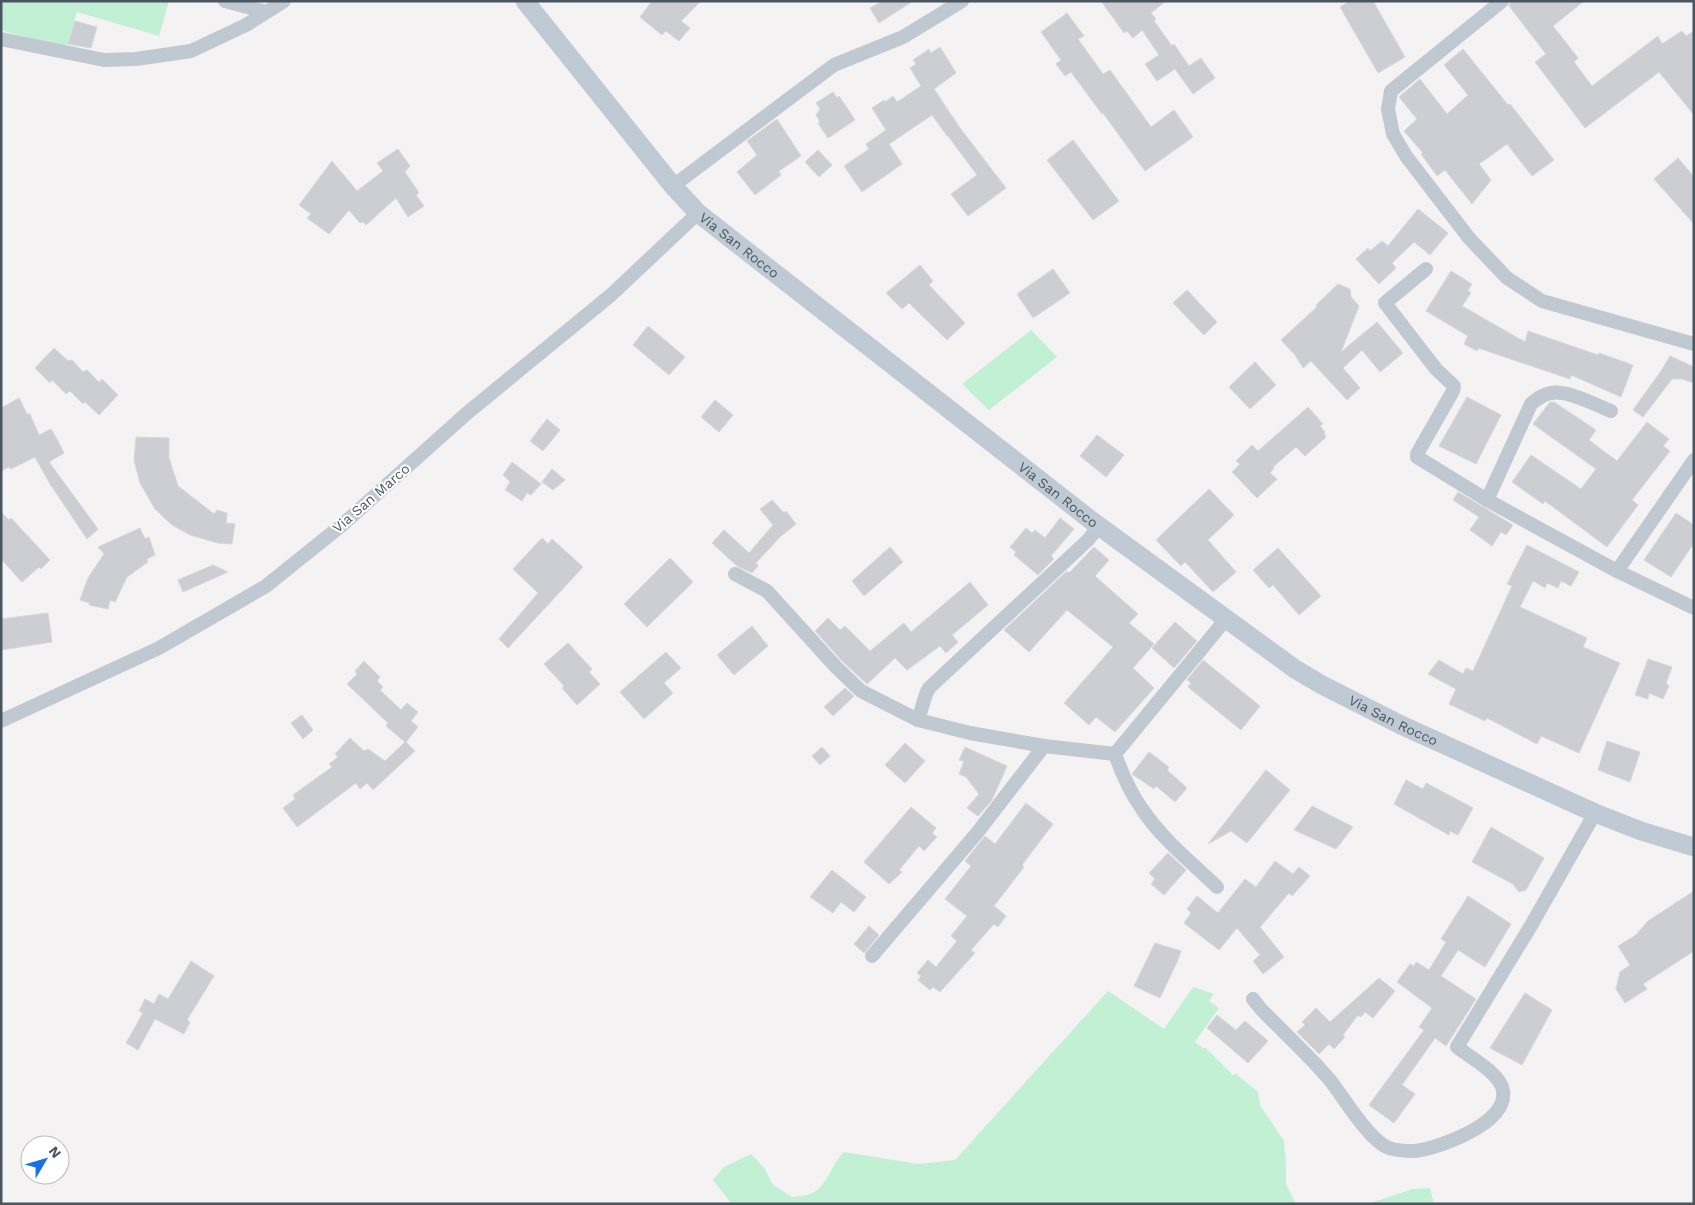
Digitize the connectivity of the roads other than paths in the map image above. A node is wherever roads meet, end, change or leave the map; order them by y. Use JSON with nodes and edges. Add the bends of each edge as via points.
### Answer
{"nodes":[{"id":1,"x":225,"y":1,"type":"edge"},
{"id":2,"x":284,"y":1,"type":"edge"},
{"id":3,"x":525,"y":1,"type":"edge"},
{"id":4,"x":962,"y":1,"type":"edge"},
{"id":5,"x":1502,"y":1,"type":"edge"},
{"id":6,"x":266,"y":12,"type":"junction"},
{"id":7,"x":1,"y":40,"type":"edge"},
{"id":8,"x":673,"y":186,"type":"junction"},
{"id":9,"x":698,"y":213,"type":"junction"},
{"id":10,"x":1426,"y":269,"type":"dead end"},
{"id":11,"x":1694,"y":344,"type":"edge"},
{"id":12,"x":1611,"y":411,"type":"dead end"},
{"id":13,"x":1694,"y":460,"type":"edge"},
{"id":14,"x":1487,"y":500,"type":"junction"},
{"id":15,"x":1099,"y":526,"type":"junction"},
{"id":16,"x":1616,"y":571,"type":"junction"},
{"id":17,"x":734,"y":574,"type":"dead end"},
{"id":18,"x":1694,"y":608,"type":"edge"},
{"id":19,"x":1226,"y":620,"type":"junction"},
{"id":20,"x":918,"y":720,"type":"junction"},
{"id":21,"x":1,"y":721,"type":"edge"},
{"id":22,"x":1044,"y":746,"type":"junction"},
{"id":23,"x":1115,"y":754,"type":"junction"},
{"id":24,"x":1595,"y":813,"type":"junction"},
{"id":25,"x":1694,"y":847,"type":"edge"},
{"id":26,"x":1217,"y":887,"type":"dead end"},
{"id":27,"x":872,"y":956,"type":"dead end"},
{"id":28,"x":1254,"y":999,"type":"dead end"}],
"edges":[{"from":1,"to":6,"type":"street"},
{"from":2,"to":6,"type":"street"},
{"from":3,"to":8,"type":"street","name":"Via San Rocco"},
{"from":4,"to":8,"type":"street","via":[[903,37],[834,65]]},
{"from":5,"to":11,"type":"street","via":[[1391,91],[1388,109],[1393,134],[1469,238],[1507,278],[1542,301]]},
{"from":6,"to":7,"type":"street","via":[[191,51],[136,59],[104,60]]},
{"from":8,"to":9,"type":"street","name":"Via San Rocco"},
{"from":9,"to":15,"type":"street","name":"Via San Rocco"},
{"from":9,"to":21,"type":"street","name":"Via San Marco","via":[[611,295],[466,414],[342,525],[266,586],[159,648]]},
{"from":10,"to":14,"type":"street","via":[[1385,303],[1436,369],[1454,386],[1417,456]]},
{"from":12,"to":14,"type":"street","via":[[1569,394],[1552,392],[1539,397],[1531,404]]},
{"from":13,"to":16,"type":"street"},
{"from":14,"to":16,"type":"street"},
{"from":15,"to":19,"type":"street","name":"Via San Rocco"},
{"from":15,"to":20,"type":"street","via":[[1088,540],[929,688]]},
{"from":16,"to":18,"type":"street"},
{"from":17,"to":20,"type":"street","via":[[767,591],[861,691]]},
{"from":19,"to":23,"type":"street"},
{"from":19,"to":24,"type":"street","name":"Via San Rocco","via":[[1322,685]]},
{"from":20,"to":22,"type":"street"},
{"from":22,"to":23,"type":"street"},
{"from":22,"to":27,"type":"street","via":[[977,833]]},
{"from":23,"to":26,"type":"street","via":[[1125,781],[1142,810],[1170,844]]},
{"from":24,"to":25,"type":"street","name":"Via San Rocco"},
{"from":24,"to":28,"type":"street","via":[[1457,1047],[1497,1077],[1501,1084],[1504,1092],[1501,1104],[1487,1123],[1448,1143],[1414,1151],[1388,1148],[1373,1137],[1328,1078]]}]}
